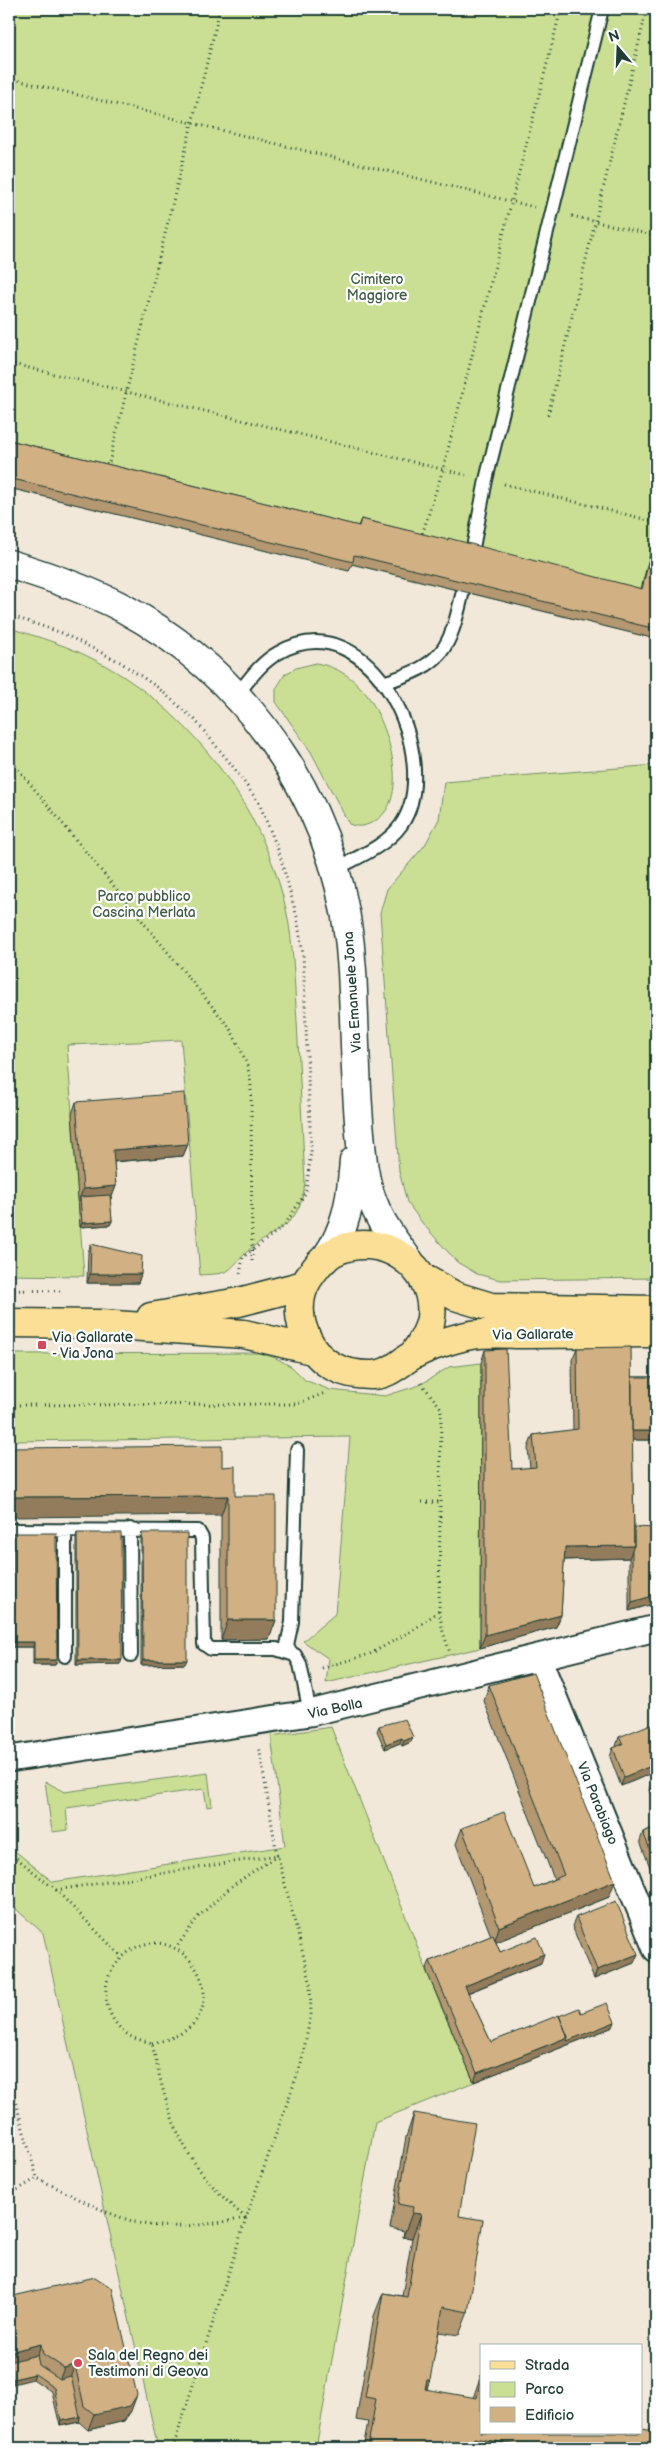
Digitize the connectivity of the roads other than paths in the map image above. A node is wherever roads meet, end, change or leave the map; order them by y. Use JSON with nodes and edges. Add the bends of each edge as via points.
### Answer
{"nodes":[{"id":1,"x":602,"y":9,"type":"edge"},
{"id":2,"x":472,"y":554,"type":"edge"},
{"id":3,"x":9,"y":564,"type":"edge"},
{"id":4,"x":463,"y":591,"type":"edge"},
{"id":5,"x":383,"y":683,"type":"junction"},
{"id":6,"x":236,"y":696,"type":"junction"},
{"id":7,"x":336,"y":870,"type":"junction"},
{"id":8,"x":358,"y":1115,"type":"junction"},
{"id":9,"x":324,"y":1259,"type":"junction"},
{"id":10,"x":417,"y":1270,"type":"junction"},
{"id":11,"x":304,"y":1285,"type":"junction"},
{"id":12,"x":656,"y":1310,"type":"edge"},
{"id":13,"x":9,"y":1323,"type":"edge"},
{"id":14,"x":100,"y":1324,"type":"junction"},
{"id":15,"x":656,"y":1332,"type":"edge"},
{"id":16,"x":312,"y":1350,"type":"junction"},
{"id":17,"x":413,"y":1355,"type":"junction"},
{"id":18,"x":297,"y":1450,"type":"dead end"},
{"id":19,"x":130,"y":1529,"type":"junction"},
{"id":20,"x":9,"y":1530,"type":"edge"},
{"id":21,"x":65,"y":1530,"type":"junction"},
{"id":22,"x":656,"y":1628,"type":"edge"},
{"id":23,"x":290,"y":1652,"type":"junction"},
{"id":24,"x":131,"y":1655,"type":"dead end"},
{"id":25,"x":65,"y":1656,"type":"dead end"},
{"id":26,"x":538,"y":1658,"type":"junction"},
{"id":27,"x":310,"y":1714,"type":"junction"},
{"id":28,"x":9,"y":1759,"type":"edge"},
{"id":29,"x":656,"y":1949,"type":"edge"}],
"edges":[{"from":1,"to":2,"type":"lane","via":[[486,480]]},
{"from":3,"to":6,"type":"street","name":"Via Emanuele Jona","via":[[88,591],[124,608],[189,652]]},
{"from":4,"to":5,"type":"lane","via":[[453,633],[439,656],[416,673]]},
{"from":5,"to":6,"type":"lane","via":[[369,664],[353,651],[336,644],[304,643],[277,653],[259,667]]},
{"from":5,"to":7,"type":"lane","via":[[395,702],[411,750],[414,790],[409,810],[389,838]]},
{"from":6,"to":7,"type":"street","name":"Via Emanuele Jona","via":[[266,732],[299,783],[319,821]]},
{"from":7,"to":8,"type":"street","name":"Via Emanuele Jona","via":[[349,931]]},
{"from":8,"to":9,"type":"street","name":"Via Emanuele Jona","via":[[350,1204],[338,1239]]},
{"from":8,"to":10,"type":"street","name":"Via Emanuele Jona","via":[[363,1162],[372,1200],[388,1231]]},
{"from":9,"to":10,"type":"main road","name":"Via Gallarate","via":[[352,1245],[373,1244],[393,1250]]},
{"from":9,"to":11,"type":"main road","name":"Via Gallarate"},
{"from":10,"to":12,"type":"main road","name":"Via Gallarate","via":[[455,1296],[491,1307]]},
{"from":10,"to":17,"type":"main road","name":"Via Gallarate","via":[[430,1297],[431,1318],[425,1338]]},
{"from":11,"to":14,"type":"main road","name":"Via Gallarate","via":[[238,1302]]},
{"from":11,"to":16,"type":"main road","name":"Via Gallarate","via":[[299,1307],[302,1329]]},
{"from":13,"to":14,"type":"main road","name":"Via Gallarate"},
{"from":14,"to":16,"type":"main road","name":"Via Gallarate","via":[[244,1334]]},
{"from":15,"to":17,"type":"main road","name":"Via Gallarate","via":[[472,1335]]},
{"from":16,"to":17,"type":"main road","name":"Via Gallarate","via":[[329,1365],[350,1374],[373,1376],[395,1369]]},
{"from":18,"to":23,"type":"lane","via":[[292,1622],[287,1645]]},
{"from":19,"to":21,"type":"lane"},
{"from":19,"to":23,"type":"lane","via":[[193,1530],[201,1534],[203,1639],[206,1647],[216,1650],[276,1648]]},
{"from":19,"to":24,"type":"lane"},
{"from":20,"to":21,"type":"lane"},
{"from":21,"to":25,"type":"lane"},
{"from":22,"to":26,"type":"street","name":"Via Bolla"},
{"from":23,"to":27,"type":"lane","via":[[298,1658]]},
{"from":26,"to":27,"type":"street","name":"Via Bolla"},
{"from":26,"to":29,"type":"street","name":"Via Parabiago"},
{"from":27,"to":28,"type":"street","name":"Via Bolla"}]}
